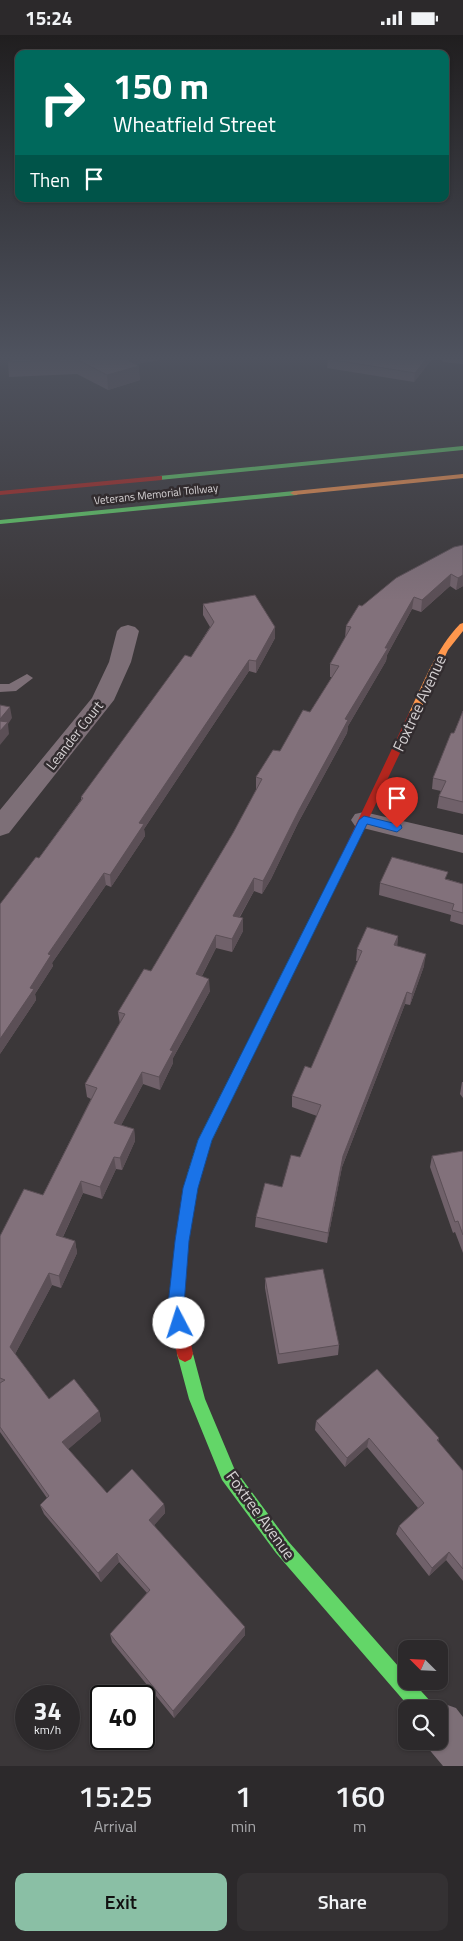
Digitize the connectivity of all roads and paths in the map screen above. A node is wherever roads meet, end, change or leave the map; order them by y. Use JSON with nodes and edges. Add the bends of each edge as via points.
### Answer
{"nodes":[{"id":1,"x":463,"y":448,"type":"edge"},
{"id":2,"x":463,"y":476,"type":"edge"},
{"id":3,"x":86,"y":485,"type":"junction"},
{"id":4,"x":0,"y":486,"type":"edge"},
{"id":5,"x":0,"y":493,"type":"edge"},
{"id":6,"x":0,"y":522,"type":"edge"},
{"id":7,"x":463,"y":626,"type":"edge"},
{"id":8,"x":128,"y":631,"type":"dead end"},
{"id":9,"x":27,"y":678,"type":"dead end"},
{"id":10,"x":0,"y":688,"type":"edge"},
{"id":11,"x":364,"y":820,"type":"junction"},
{"id":12,"x":0,"y":827,"type":"edge"},
{"id":13,"x":463,"y":844,"type":"edge"},
{"id":14,"x":416,"y":1700,"type":"edge"},
{"id":15,"x":448,"y":1736,"type":"edge"},
{"id":16,"x":463,"y":1753,"type":"edge"}],
"edges":[{"from":1,"to":3,"type":"main road","name":"Veterans Memorial Tollway"},
{"from":2,"to":6,"type":"main road","name":"Veterans Memorial Tollway"},
{"from":3,"to":4,"type":"main road"},
{"from":3,"to":5,"type":"main road","name":"Veterans Memorial Tollway"},
{"from":7,"to":11,"type":"main road","name":"Foxtree Avenue","via":[[444,650]]},
{"from":8,"to":12,"type":"street","name":"Leander Court","via":[[120,661],[103,700]]},
{"from":9,"to":10,"type":"lane","via":[[12,688]]},
{"from":11,"to":13,"type":"street"},
{"from":11,"to":14,"type":"main road","name":"Foxtree Avenue","via":[[205,1140],[190,1188],[176,1305],[197,1399],[228,1474],[282,1547]]},
{"from":15,"to":16,"type":"street"}]}
